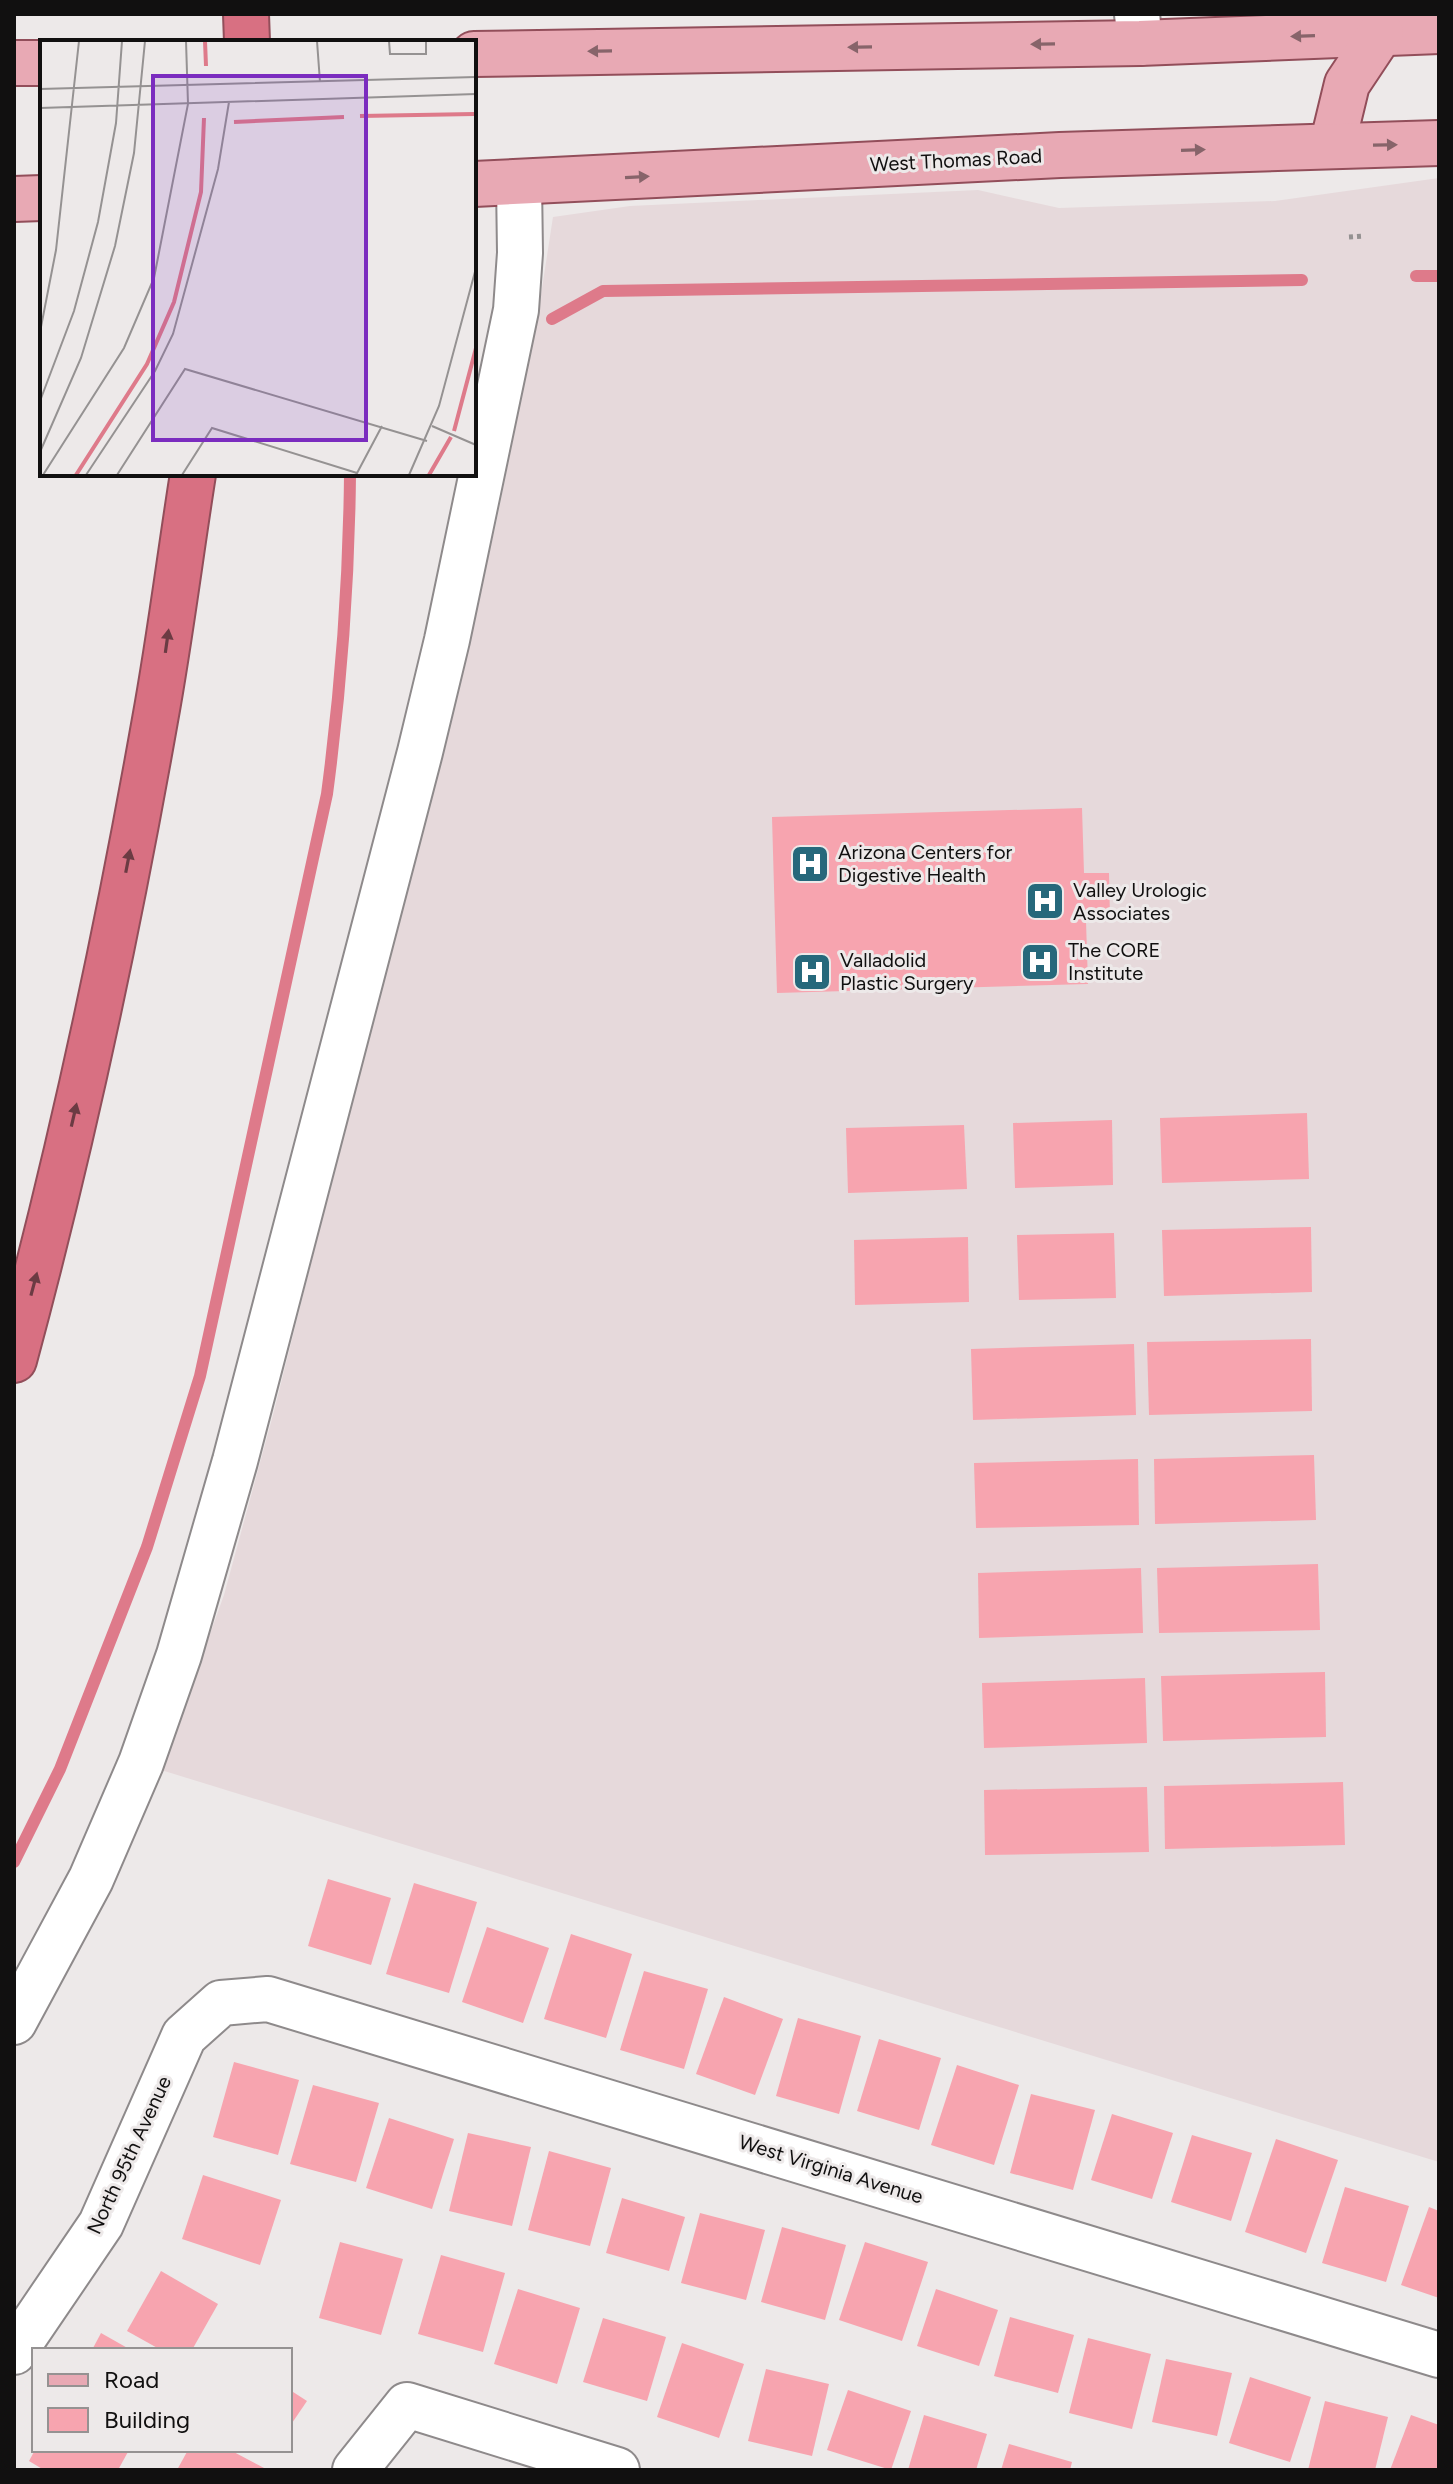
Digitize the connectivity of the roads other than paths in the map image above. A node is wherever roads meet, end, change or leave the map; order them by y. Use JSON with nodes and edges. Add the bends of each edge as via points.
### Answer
{"nodes":[{"id":1,"x":246,"y":14,"type":"edge"},
{"id":2,"x":1139,"y":28,"type":"edge"},
{"id":3,"x":1439,"y":31,"type":"edge"},
{"id":4,"x":1381,"y":33,"type":"junction"},
{"id":5,"x":247,"y":40,"type":"edge"},
{"id":6,"x":476,"y":54,"type":"edge"},
{"id":7,"x":14,"y":63,"type":"edge"},
{"id":8,"x":40,"y":63,"type":"edge"},
{"id":9,"x":1439,"y":143,"type":"edge"},
{"id":10,"x":1332,"y":146,"type":"junction"},
{"id":11,"x":519,"y":183,"type":"junction"},
{"id":12,"x":476,"y":184,"type":"edge"},
{"id":13,"x":40,"y":198,"type":"edge"},
{"id":14,"x":14,"y":199,"type":"edge"},
{"id":15,"x":193,"y":476,"type":"edge"},
{"id":16,"x":14,"y":1360,"type":"edge"},
{"id":17,"x":221,"y":2003,"type":"joint"},
{"id":18,"x":14,"y":2022,"type":"edge"},
{"id":19,"x":14,"y":2352,"type":"edge"},
{"id":20,"x":1439,"y":2355,"type":"edge"},
{"id":21,"x":355,"y":2470,"type":"edge"},
{"id":22,"x":617,"y":2470,"type":"edge"}],
"edges":[{"from":1,"to":5,"type":"highway"},
{"from":4,"to":2,"type":"main road","one_way":true},
{"from":2,"to":6,"type":"main road","one_way":true},
{"from":3,"to":4,"type":"main road"},
{"from":4,"to":10,"type":"main road","via":[[1347,84]]},
{"from":7,"to":8,"type":"main road"},
{"from":10,"to":9,"type":"main road","name":"West Thomas Road","one_way":true},
{"from":11,"to":10,"type":"main road","name":"West Thomas Road","one_way":true},
{"from":11,"to":12,"type":"main road","name":"West Thomas Road"},
{"from":11,"to":18,"type":"street","via":[[516,310],[447,640],[235,1461],[179,1655],[141,1763],[91,1879]]},
{"from":13,"to":14,"type":"main road"},
{"from":16,"to":15,"type":"highway","one_way":true,"via":[[103,989],[156,718]]},
{"from":17,"to":19,"type":"street","name":"North 95th Avenue","via":[[184,2036],[101,2224]]},
{"from":17,"to":20,"type":"street","name":"West Virginia Avenue","via":[[268,1999]]},
{"from":21,"to":22,"type":"street","via":[[407,2405]]}]}
